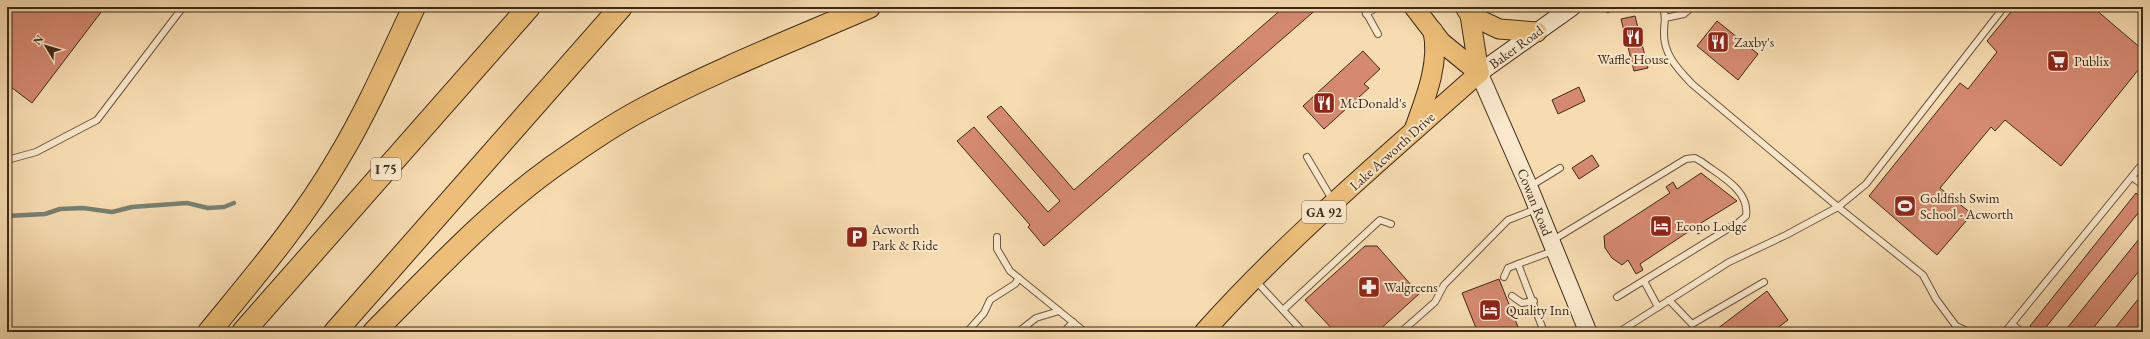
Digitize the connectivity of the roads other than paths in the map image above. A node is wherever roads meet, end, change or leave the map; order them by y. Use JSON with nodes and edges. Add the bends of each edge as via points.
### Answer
{"nodes":[{"id":1,"x":183,"y":7,"type":"edge"},
{"id":2,"x":414,"y":7,"type":"edge"},
{"id":3,"x":530,"y":7,"type":"edge"},
{"id":4,"x":621,"y":7,"type":"edge"},
{"id":5,"x":869,"y":7,"type":"edge"},
{"id":6,"x":1363,"y":7,"type":"edge"},
{"id":7,"x":1378,"y":7,"type":"edge"},
{"id":8,"x":1414,"y":7,"type":"edge"},
{"id":9,"x":1572,"y":7,"type":"edge"},
{"id":10,"x":1662,"y":7,"type":"edge"},
{"id":11,"x":1692,"y":7,"type":"edge"},
{"id":12,"x":2004,"y":7,"type":"edge"},
{"id":13,"x":1467,"y":11,"type":"edge"},
{"id":14,"x":1366,"y":14,"type":"junction"},
{"id":15,"x":1665,"y":18,"type":"junction"},
{"id":16,"x":1433,"y":31,"type":"junction"},
{"id":17,"x":1537,"y":32,"type":"junction"},
{"id":18,"x":1378,"y":34,"type":"dead end"},
{"id":19,"x":1479,"y":73,"type":"junction"},
{"id":20,"x":1413,"y":132,"type":"junction"},
{"id":21,"x":1307,"y":157,"type":"dead end"},
{"id":22,"x":7,"y":160,"type":"edge"},
{"id":23,"x":2143,"y":163,"type":"edge"},
{"id":24,"x":1560,"y":168,"type":"dead end"},
{"id":25,"x":2132,"y":177,"type":"junction"},
{"id":26,"x":2143,"y":186,"type":"edge"},
{"id":27,"x":1530,"y":187,"type":"junction"},
{"id":28,"x":1334,"y":202,"type":"junction"},
{"id":29,"x":1838,"y":207,"type":"junction"},
{"id":30,"x":1538,"y":208,"type":"junction"},
{"id":31,"x":1391,"y":224,"type":"dead end"},
{"id":32,"x":997,"y":237,"type":"dead end"},
{"id":33,"x":1553,"y":246,"type":"junction"},
{"id":34,"x":1518,"y":264,"type":"junction"},
{"id":35,"x":1504,"y":277,"type":"dead end"},
{"id":36,"x":1019,"y":278,"type":"junction"},
{"id":37,"x":1253,"y":279,"type":"junction"},
{"id":38,"x":1644,"y":280,"type":"junction"},
{"id":39,"x":1764,"y":282,"type":"dead end"},
{"id":40,"x":1512,"y":296,"type":"dead end"},
{"id":41,"x":1616,"y":297,"type":"dead end"},
{"id":42,"x":1669,"y":300,"type":"junction"},
{"id":43,"x":1534,"y":301,"type":"junction"},
{"id":44,"x":1658,"y":307,"type":"junction"},
{"id":45,"x":1283,"y":310,"type":"junction"},
{"id":46,"x":1059,"y":311,"type":"junction"},
{"id":47,"x":1073,"y":322,"type":"junction"},
{"id":48,"x":2012,"y":324,"type":"junction"},
{"id":49,"x":209,"y":332,"type":"edge"},
{"id":50,"x":243,"y":332,"type":"edge"},
{"id":51,"x":335,"y":332,"type":"edge"},
{"id":52,"x":374,"y":332,"type":"edge"},
{"id":53,"x":967,"y":332,"type":"edge"},
{"id":54,"x":1018,"y":332,"type":"edge"},
{"id":55,"x":1064,"y":332,"type":"edge"},
{"id":56,"x":1085,"y":332,"type":"edge"},
{"id":57,"x":1204,"y":332,"type":"edge"},
{"id":58,"x":1303,"y":332,"type":"edge"},
{"id":59,"x":1401,"y":332,"type":"edge"},
{"id":60,"x":1544,"y":332,"type":"edge"},
{"id":61,"x":1588,"y":332,"type":"edge"},
{"id":62,"x":1619,"y":332,"type":"edge"},
{"id":63,"x":1968,"y":332,"type":"edge"},
{"id":64,"x":2005,"y":332,"type":"edge"},
{"id":65,"x":2022,"y":332,"type":"edge"}],
"edges":[{"from":1,"to":22,"type":"lane","via":[[97,120],[36,152]]},
{"from":2,"to":49,"type":"highway","via":[[338,161],[280,243]]},
{"from":3,"to":50,"type":"highway","number":"I 75"},
{"from":4,"to":51,"type":"highway"},
{"from":5,"to":52,"type":"highway","via":[[643,109],[584,146],[508,203]]},
{"from":6,"to":14,"type":"lane"},
{"from":7,"to":14,"type":"lane"},
{"from":8,"to":16,"type":"main road"},
{"from":9,"to":17,"type":"main road","name":"Baker Road"},
{"from":10,"to":15,"type":"lane"},
{"from":11,"to":15,"type":"lane","via":[[1684,14]]},
{"from":12,"to":29,"type":"lane","via":[[1866,184]]},
{"from":13,"to":17,"type":"main road","via":[[1499,29]]},
{"from":13,"to":19,"type":"main road"},
{"from":14,"to":18,"type":"lane"},
{"from":15,"to":29,"type":"lane","via":[[1667,52],[1692,84]]},
{"from":16,"to":19,"type":"main road","via":[[1441,42]]},
{"from":16,"to":20,"type":"main road","via":[[1435,53],[1430,82]]},
{"from":17,"to":19,"type":"main road","name":"Baker Road"},
{"from":19,"to":20,"type":"main road","name":"Lake Acworth Drive","number":"GA 92"},
{"from":19,"to":27,"type":"main road","name":"Cowan Road"},
{"from":20,"to":28,"type":"main road","name":"Lake Acworth Drive","number":"GA 92"},
{"from":21,"to":28,"type":"lane"},
{"from":23,"to":25,"type":"lane"},
{"from":24,"to":27,"type":"lane"},
{"from":25,"to":26,"type":"lane"},
{"from":25,"to":48,"type":"lane"},
{"from":27,"to":30,"type":"main road","name":"Cowan Road"},
{"from":28,"to":37,"type":"main road","name":"Lake Acworth Drive","number":"GA 92"},
{"from":29,"to":42,"type":"lane","via":[[1786,236],[1729,262]]},
{"from":29,"to":63,"type":"lane","via":[[1923,275],[1936,299],[1956,326]]},
{"from":30,"to":33,"type":"main road","name":"Cowan Road"},
{"from":30,"to":59,"type":"lane","via":[[1508,220],[1444,285],[1435,302]]},
{"from":31,"to":45,"type":"lane","via":[[1380,220]]},
{"from":32,"to":36,"type":"lane","via":[[997,249],[1010,271]]},
{"from":33,"to":34,"type":"lane"},
{"from":33,"to":38,"type":"lane","via":[[1686,159],[1695,158],[1742,194],[1747,209],[1746,216]]},
{"from":33,"to":61,"type":"main road","name":"Cowan Road"},
{"from":34,"to":35,"type":"lane","via":[[1508,268]]},
{"from":34,"to":43,"type":"lane"},
{"from":36,"to":46,"type":"lane"},
{"from":36,"to":53,"type":"lane","via":[[1015,284],[990,300],[984,313]]},
{"from":37,"to":45,"type":"lane"},
{"from":37,"to":57,"type":"main road","name":"Lake Acworth Drive","number":"GA 92"},
{"from":38,"to":41,"type":"lane"},
{"from":38,"to":44,"type":"lane"},
{"from":39,"to":42,"type":"lane","via":[[1692,324]]},
{"from":40,"to":43,"type":"lane","via":[[1522,303]]},
{"from":42,"to":44,"type":"lane"},
{"from":43,"to":60,"type":"lane"},
{"from":44,"to":62,"type":"lane"},
{"from":45,"to":58,"type":"lane"},
{"from":46,"to":47,"type":"lane"},
{"from":46,"to":54,"type":"lane","via":[[1036,318]]},
{"from":47,"to":55,"type":"lane"},
{"from":47,"to":56,"type":"lane"},
{"from":48,"to":64,"type":"lane"},
{"from":48,"to":65,"type":"lane"}]}
